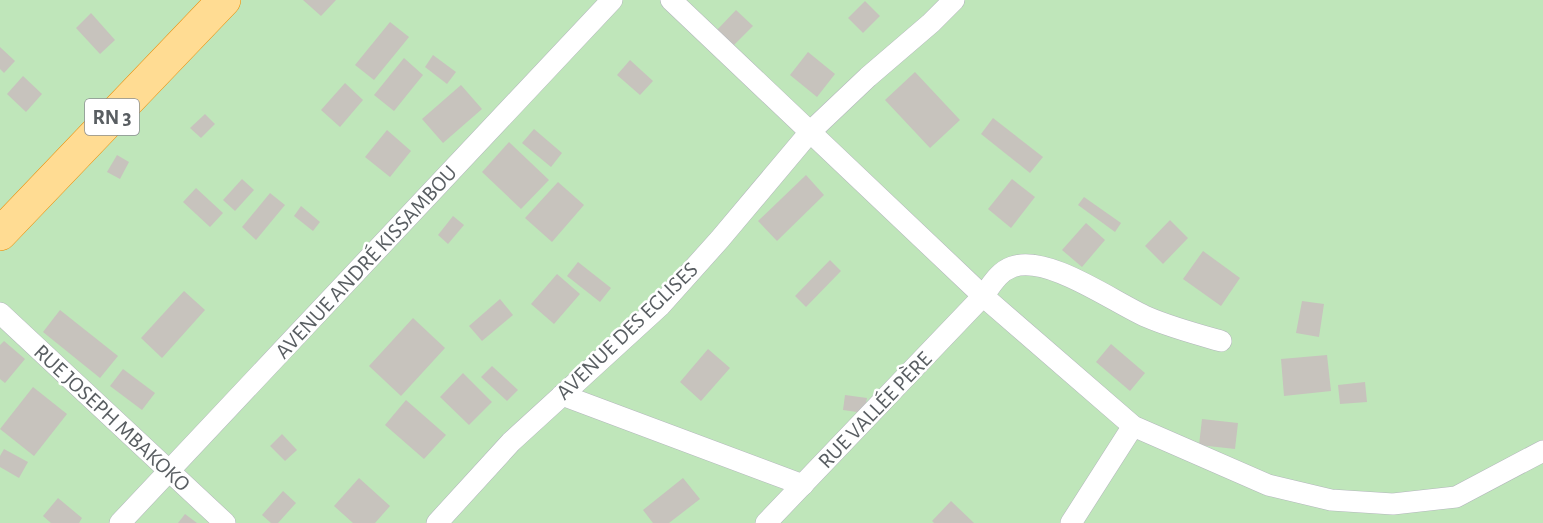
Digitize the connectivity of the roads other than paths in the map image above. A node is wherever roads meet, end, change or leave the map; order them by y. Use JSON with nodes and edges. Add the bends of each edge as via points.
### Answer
{"nodes":[{"id":1,"x":224,"y":0,"type":"edge"},
{"id":2,"x":612,"y":0,"type":"edge"},
{"id":3,"x":671,"y":0,"type":"edge"},
{"id":4,"x":954,"y":0,"type":"edge"},
{"id":5,"x":810,"y":132,"type":"junction"},
{"id":6,"x":0,"y":234,"type":"edge"},
{"id":7,"x":983,"y":296,"type":"junction"},
{"id":8,"x":0,"y":313,"type":"edge"},
{"id":9,"x":1221,"y":341,"type":"dead end"},
{"id":10,"x":562,"y":395,"type":"junction"},
{"id":11,"x":1133,"y":426,"type":"junction"},
{"id":12,"x":1543,"y":451,"type":"edge"},
{"id":13,"x":169,"y":472,"type":"junction"},
{"id":14,"x":803,"y":485,"type":"junction"},
{"id":15,"x":120,"y":523,"type":"edge"},
{"id":16,"x":225,"y":523,"type":"edge"},
{"id":17,"x":437,"y":523,"type":"edge"},
{"id":18,"x":766,"y":523,"type":"edge"},
{"id":19,"x":1071,"y":523,"type":"edge"}],
"edges":[{"from":1,"to":6,"type":"highway","number":"RN 3"},
{"from":2,"to":13,"type":"street","name":"AVENUE ANDRÉ KISSAMBOU"},
{"from":3,"to":5,"type":"street"},
{"from":4,"to":5,"type":"street","name":"AVENUE DES EGLISES"},
{"from":5,"to":7,"type":"street"},
{"from":5,"to":10,"type":"street","name":"AVENUE DES EGLISES","via":[[660,306]]},
{"from":7,"to":9,"type":"street","name":"RUE VALLÉE PÈRE","via":[[1012,267],[1028,265],[1064,273],[1148,317]]},
{"from":7,"to":11,"type":"street"},
{"from":7,"to":14,"type":"street","name":"RUE VALLÉE PÈRE"},
{"from":8,"to":13,"type":"street","name":"RUE JOSEPH MBAKOKO"},
{"from":10,"to":14,"type":"street"},
{"from":10,"to":17,"type":"street","name":"AVENUE DES EGLISES","via":[[511,442]]},
{"from":11,"to":12,"type":"street","via":[[1268,486],[1331,500],[1393,504],[1456,496]]},
{"from":11,"to":19,"type":"street"},
{"from":13,"to":15,"type":"street","name":"AVENUE ANDRÉ KISSAMBOU"},
{"from":13,"to":16,"type":"street","name":"RUE JOSEPH MBAKOKO"},
{"from":14,"to":18,"type":"street","name":"RUE VALLÉE PÈRE"}]}
